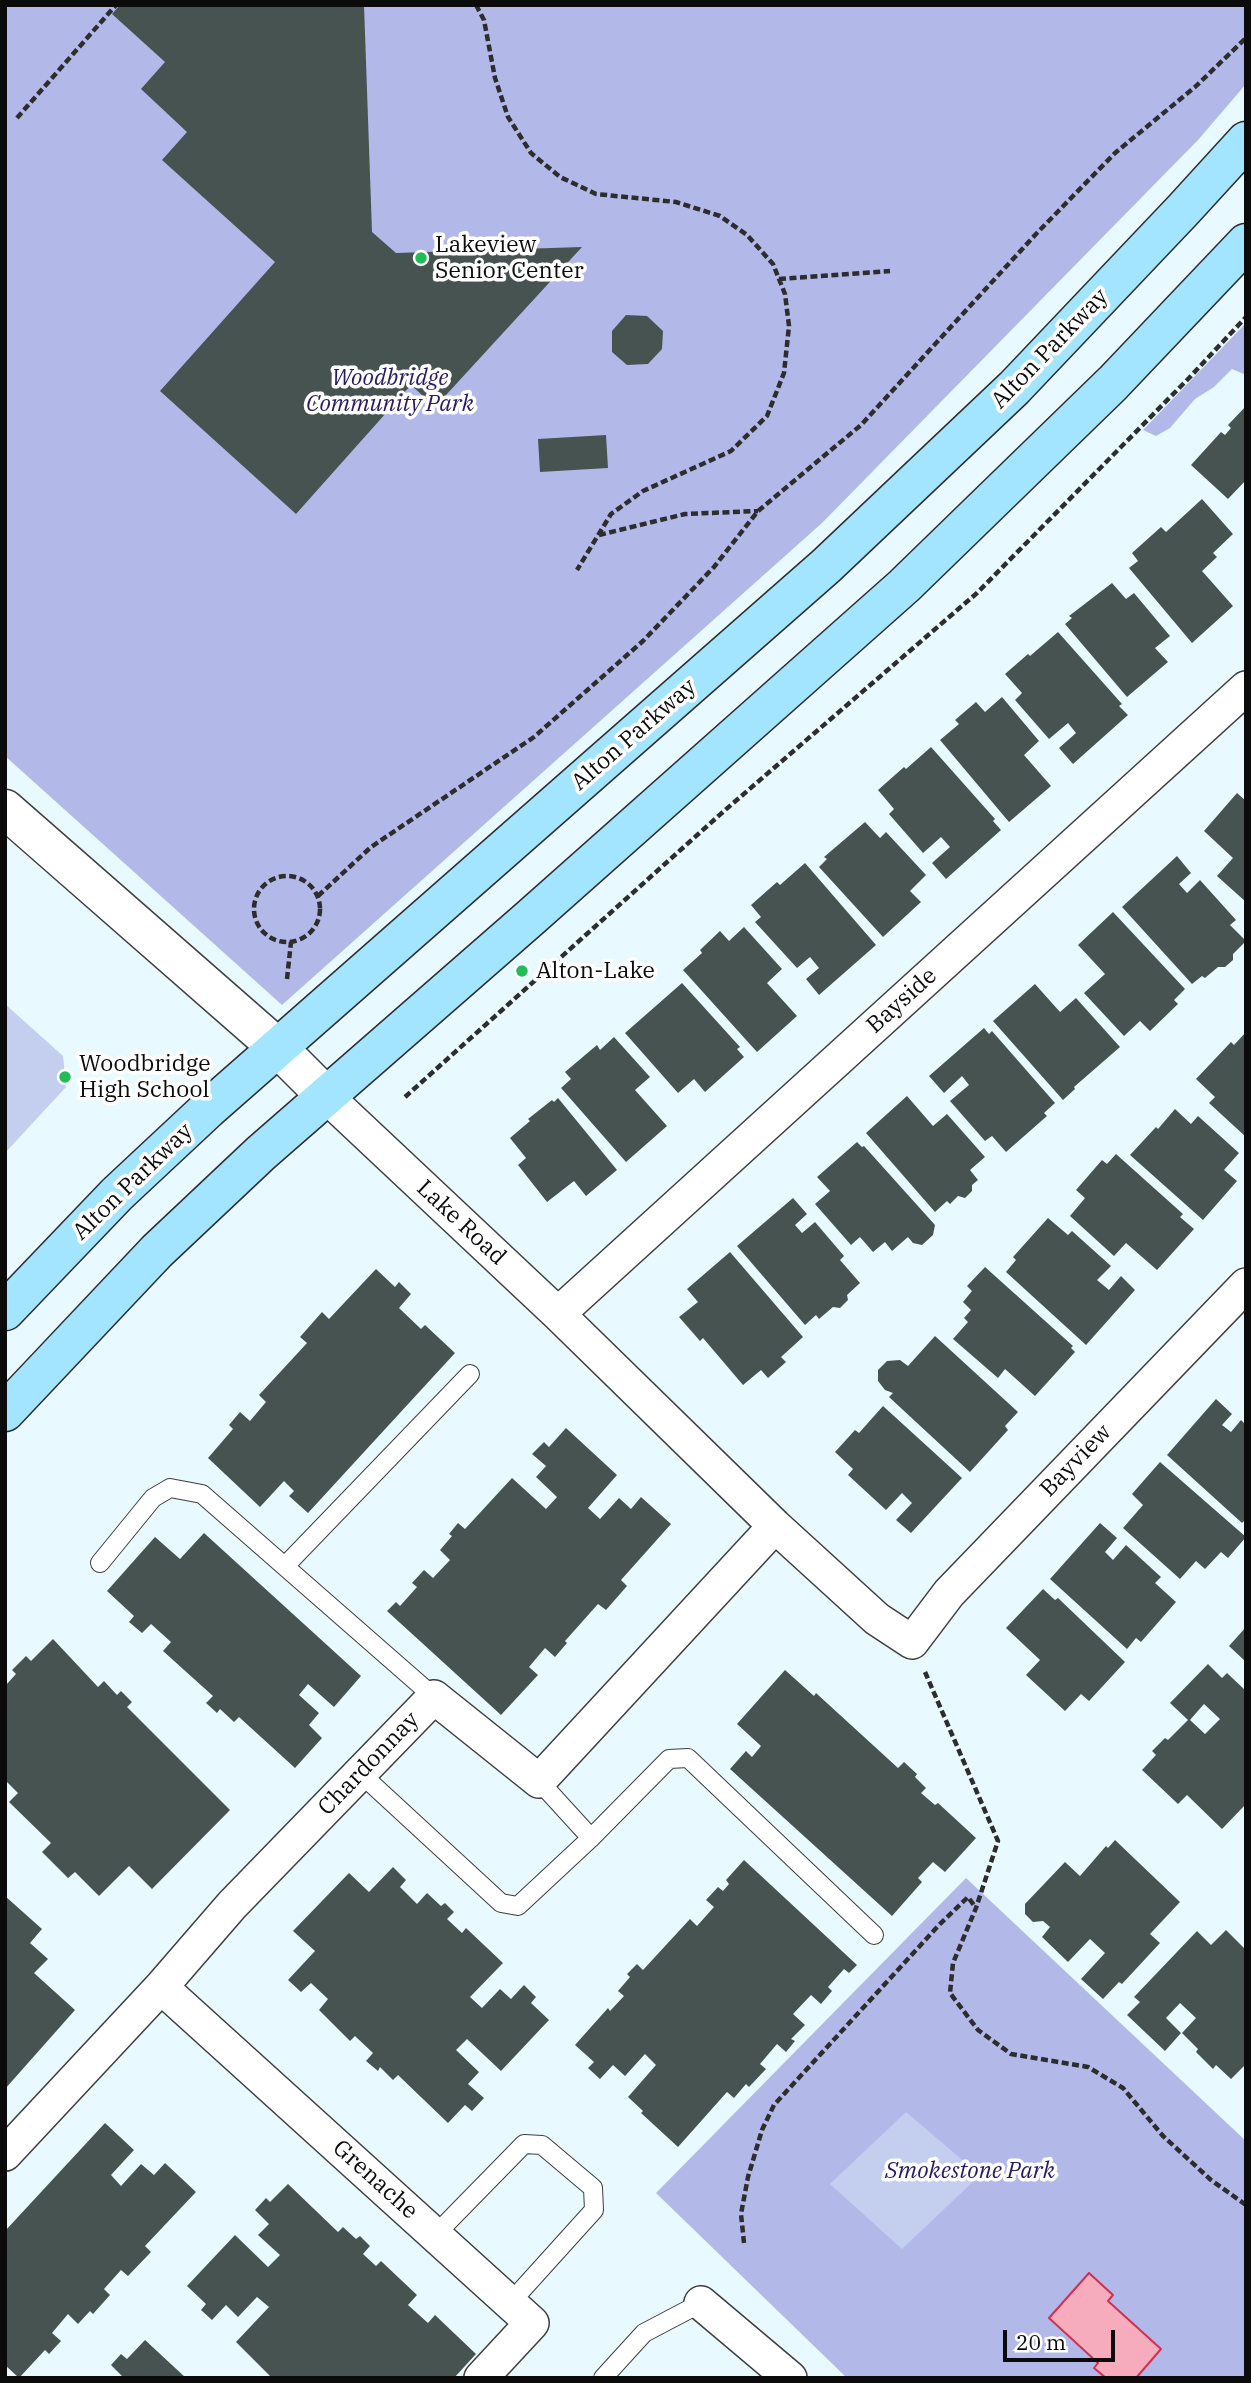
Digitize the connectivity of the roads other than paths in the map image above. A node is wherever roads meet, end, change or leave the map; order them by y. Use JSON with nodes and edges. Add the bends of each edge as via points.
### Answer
{"nodes":[{"id":1,"x":1246,"y":141,"type":"edge"},
{"id":2,"x":1246,"y":243,"type":"edge"},
{"id":3,"x":1246,"y":688,"type":"edge"},
{"id":4,"x":5,"y":810,"type":"edge"},
{"id":5,"x":278,"y":1048,"type":"junction"},
{"id":6,"x":326,"y":1096,"type":"junction"},
{"id":7,"x":1246,"y":1285,"type":"edge"},
{"id":8,"x":5,"y":1311,"type":"edge"},
{"id":9,"x":558,"y":1314,"type":"junction"},
{"id":10,"x":470,"y":1374,"type":"dead end"},
{"id":11,"x":5,"y":1412,"type":"edge"},
{"id":12,"x":775,"y":1526,"type":"junction"},
{"id":13,"x":100,"y":1563,"type":"dead end"},
{"id":14,"x":285,"y":1566,"type":"junction"},
{"id":15,"x":912,"y":1642,"type":"joint"},
{"id":16,"x":434,"y":1697,"type":"junction"},
{"id":17,"x":360,"y":1773,"type":"junction"},
{"id":18,"x":539,"y":1781,"type":"junction"},
{"id":19,"x":591,"y":1838,"type":"junction"},
{"id":20,"x":874,"y":1935,"type":"dead end"},
{"id":21,"x":161,"y":1987,"type":"junction"},
{"id":22,"x":5,"y":2154,"type":"edge"},
{"id":23,"x":435,"y":2235,"type":"junction"},
{"id":24,"x":510,"y":2303,"type":"junction"},
{"id":25,"x":701,"y":2303,"type":"joint"},
{"id":26,"x":481,"y":2378,"type":"edge"},
{"id":27,"x":603,"y":2378,"type":"edge"},
{"id":28,"x":790,"y":2378,"type":"edge"}],
"edges":[{"from":1,"to":5,"type":"main road","name":"Alton Parkway","via":[[1014,388],[826,566]]},
{"from":2,"to":6,"type":"main road","via":[[1113,383],[904,586]]},
{"from":3,"to":9,"type":"street","name":"Bayside"},
{"from":4,"to":5,"type":"street","name":"Lake Road"},
{"from":5,"to":6,"type":"street","name":"Lake Road"},
{"from":5,"to":8,"type":"main road","name":"Alton Parkway","via":[[117,1194]]},
{"from":6,"to":9,"type":"street","name":"Lake Road"},
{"from":6,"to":11,"type":"main road","via":[[157,1251]]},
{"from":7,"to":15,"type":"street","name":"Bayview","via":[[948,1592]]},
{"from":9,"to":12,"type":"street","name":"Lake Road"},
{"from":10,"to":14,"type":"lane"},
{"from":12,"to":15,"type":"street","name":"Lake Road","via":[[877,1619]]},
{"from":12,"to":18,"type":"street"},
{"from":13,"to":14,"type":"lane","via":[[153,1498],[170,1488],[202,1494]]},
{"from":14,"to":16,"type":"lane"},
{"from":16,"to":17,"type":"street","name":"Chardonnay"},
{"from":16,"to":18,"type":"street","name":"Chardonnay"},
{"from":17,"to":19,"type":"lane","via":[[501,1903],[518,1906]]},
{"from":17,"to":21,"type":"street","name":"Chardonnay","via":[[232,1905]]},
{"from":18,"to":19,"type":"lane"},
{"from":19,"to":20,"type":"lane","via":[[669,1759],[688,1758]]},
{"from":21,"to":22,"type":"street","name":"Chardonnay"},
{"from":21,"to":23,"type":"street","name":"Grenache"},
{"from":23,"to":24,"type":"street","name":"Grenache"},
{"from":23,"to":24,"type":"lane","via":[[524,2144],[541,2145],[593,2188],[594,2210]]},
{"from":24,"to":26,"type":"street","name":"Grenache","via":[[532,2323]]},
{"from":25,"to":27,"type":"lane","via":[[644,2333]]},
{"from":25,"to":28,"type":"street"}]}
